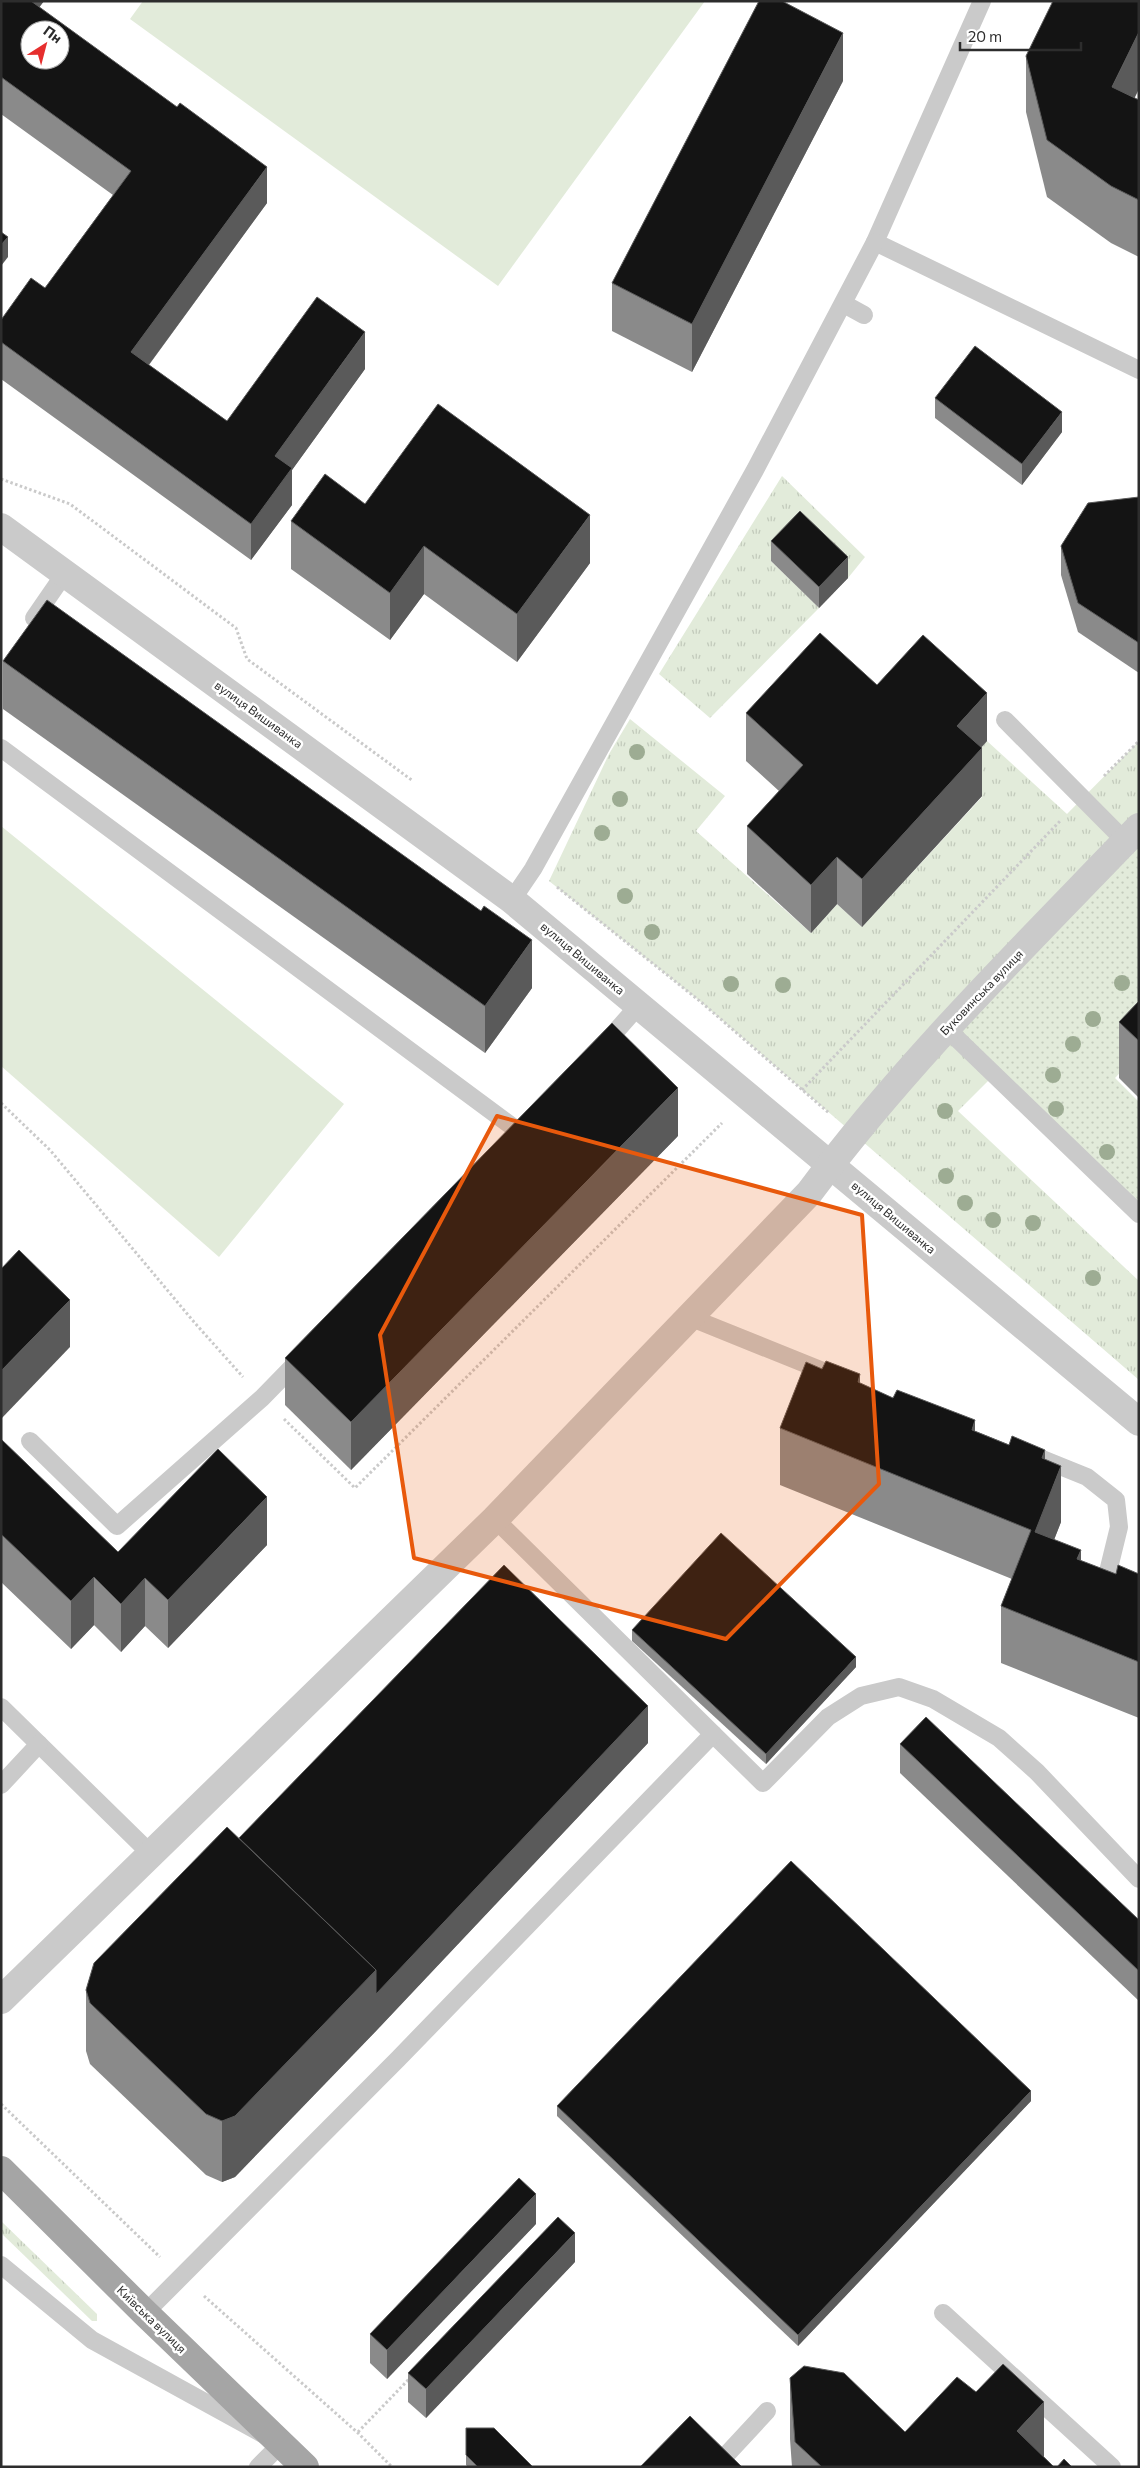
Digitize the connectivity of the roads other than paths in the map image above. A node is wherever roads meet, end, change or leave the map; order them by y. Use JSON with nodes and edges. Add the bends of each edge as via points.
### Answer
{"nodes":[{"id":1,"x":982,"y":1,"type":"edge"},
{"id":2,"x":875,"y":242,"type":"junction"},
{"id":3,"x":844,"y":304,"type":"junction"},
{"id":4,"x":864,"y":315,"type":"dead end"},
{"id":5,"x":1139,"y":370,"type":"edge"},
{"id":6,"x":1,"y":527,"type":"edge"},
{"id":7,"x":66,"y":572,"type":"junction"},
{"id":8,"x":27,"y":629,"type":"edge"},
{"id":9,"x":1005,"y":720,"type":"dead end"},
{"id":10,"x":1,"y":748,"type":"edge"},
{"id":11,"x":1132,"y":834,"type":"edge"},
{"id":12,"x":512,"y":900,"type":"junction"},
{"id":13,"x":639,"y":1004,"type":"junction"},
{"id":14,"x":946,"y":1028,"type":"junction"},
{"id":15,"x":587,"y":1063,"type":"edge"},
{"id":16,"x":534,"y":1119,"type":"edge"},
{"id":17,"x":521,"y":1133,"type":"junction"},
{"id":18,"x":508,"y":1147,"type":"edge"},
{"id":19,"x":830,"y":1164,"type":"junction"},
{"id":20,"x":1139,"y":1214,"type":"edge"},
{"id":21,"x":689,"y":1318,"type":"junction"},
{"id":22,"x":316,"y":1342,"type":"edge"},
{"id":23,"x":846,"y":1380,"type":"edge"},
{"id":24,"x":1139,"y":1422,"type":"edge"},
{"id":25,"x":30,"y":1441,"type":"dead end"},
{"id":26,"x":1022,"y":1451,"type":"edge"},
{"id":27,"x":495,"y":1520,"type":"junction"},
{"id":28,"x":1139,"y":1589,"type":"edge"},
{"id":29,"x":1,"y":1707,"type":"edge"},
{"id":30,"x":713,"y":1734,"type":"junction"},
{"id":31,"x":39,"y":1744,"type":"junction"},
{"id":32,"x":1,"y":1784,"type":"edge"},
{"id":33,"x":151,"y":1854,"type":"junction"},
{"id":34,"x":1139,"y":1879,"type":"edge"},
{"id":35,"x":1,"y":2000,"type":"edge"},
{"id":36,"x":1,"y":2170,"type":"edge"},
{"id":37,"x":1,"y":2265,"type":"edge"},
{"id":38,"x":145,"y":2313,"type":"junction"},
{"id":39,"x":943,"y":2313,"type":"dead end"},
{"id":40,"x":767,"y":2412,"type":"dead end"},
{"id":41,"x":281,"y":2444,"type":"junction"},
{"id":42,"x":258,"y":2467,"type":"edge"},
{"id":43,"x":305,"y":2467,"type":"edge"},
{"id":44,"x":715,"y":2467,"type":"edge"},
{"id":45,"x":1112,"y":2467,"type":"edge"}],
"edges":[{"from":1,"to":2,"type":"lane"},
{"from":2,"to":3,"type":"lane"},
{"from":2,"to":5,"type":"lane"},
{"from":3,"to":4,"type":"lane"},
{"from":3,"to":12,"type":"lane","via":[[538,860]]},
{"from":6,"to":7,"type":"street","name":"вулиця Вишиванка"},
{"from":7,"to":8,"type":"lane"},
{"from":7,"to":12,"type":"street","name":"вулиця Вишиванка"},
{"from":9,"to":11,"type":"lane"},
{"from":10,"to":17,"type":"lane"},
{"from":11,"to":14,"type":"street","name":"Буковинська вулиця"},
{"from":12,"to":13,"type":"street","name":"вулиця Вишиванка"},
{"from":13,"to":15,"type":"lane"},
{"from":13,"to":19,"type":"street","name":"вулиця Вишиванка"},
{"from":14,"to":19,"type":"street","name":"Буковинська вулиця"},
{"from":14,"to":20,"type":"lane"},
{"from":16,"to":17,"type":"lane"},
{"from":17,"to":18,"type":"lane"},
{"from":19,"to":21,"type":"street","name":"Буковинська вулиця","via":[[809,1193]]},
{"from":19,"to":24,"type":"street","name":"вулиця Вишиванка"},
{"from":21,"to":23,"type":"lane"},
{"from":21,"to":27,"type":"street","name":"Буковинська вулиця"},
{"from":22,"to":25,"type":"lane","via":[[262,1398],[117,1526]]},
{"from":26,"to":28,"type":"lane","via":[[1087,1477],[1116,1500],[1119,1527],[1107,1576]]},
{"from":27,"to":30,"type":"lane"},
{"from":27,"to":33,"type":"street","name":"Буковинська вулиця"},
{"from":29,"to":31,"type":"lane"},
{"from":30,"to":34,"type":"lane","via":[[763,1783],[828,1717],[861,1696],[899,1687],[933,1699],[1000,1738]]},
{"from":30,"to":38,"type":"lane","via":[[398,2059]]},
{"from":31,"to":32,"type":"lane"},
{"from":31,"to":33,"type":"lane"},
{"from":33,"to":35,"type":"street","name":"Буковинська вулиця"},
{"from":36,"to":38,"type":"main road","name":"Київська вулиця"},
{"from":37,"to":41,"type":"lane","via":[[92,2340]]},
{"from":38,"to":41,"type":"main road","name":"Київська вулиця"},
{"from":39,"to":45,"type":"lane"},
{"from":40,"to":44,"type":"lane"},
{"from":41,"to":42,"type":"lane"},
{"from":41,"to":43,"type":"main road","name":"Київська вулиця"}]}
